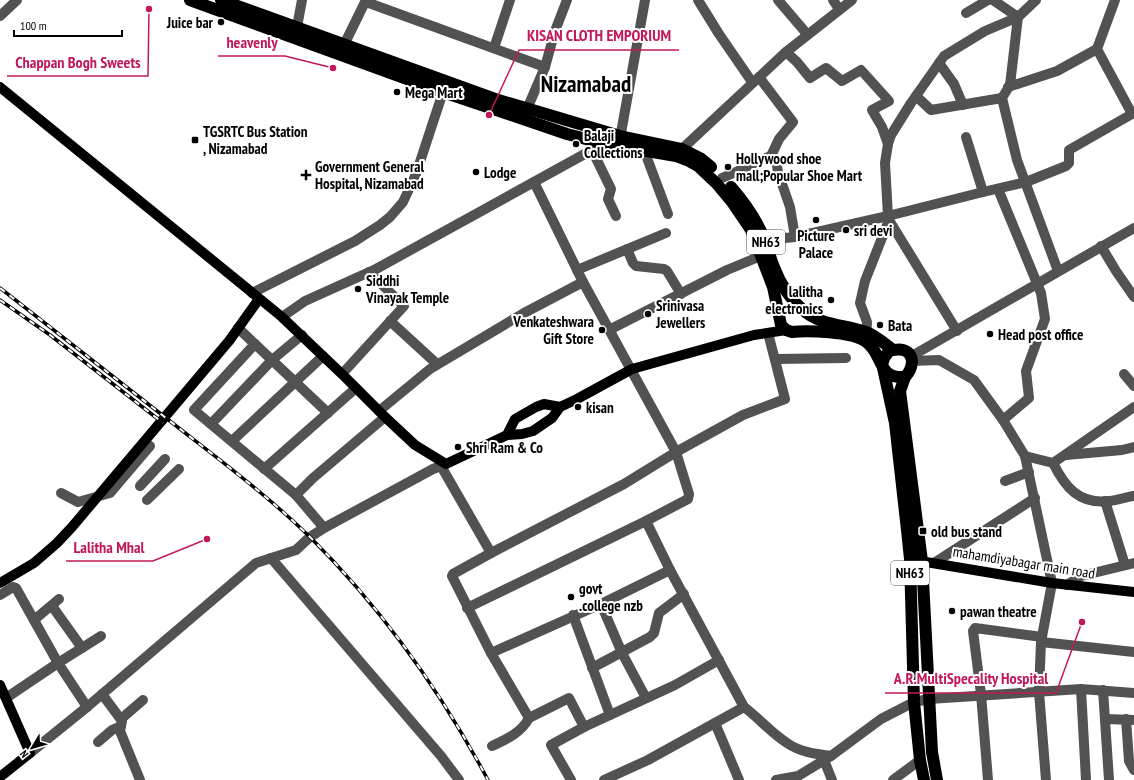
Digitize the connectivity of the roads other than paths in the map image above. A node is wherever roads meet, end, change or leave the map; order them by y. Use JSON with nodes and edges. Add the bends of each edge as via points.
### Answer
{"nodes":[{"id":1,"x":17,"y":0,"type":"edge"},
{"id":2,"x":190,"y":0,"type":"edge"},
{"id":3,"x":221,"y":0,"type":"edge"},
{"id":4,"x":302,"y":0,"type":"edge"},
{"id":5,"x":510,"y":0,"type":"edge"},
{"id":6,"x":567,"y":0,"type":"edge"},
{"id":7,"x":645,"y":0,"type":"edge"},
{"id":8,"x":698,"y":0,"type":"edge"},
{"id":9,"x":778,"y":0,"type":"edge"},
{"id":10,"x":832,"y":0,"type":"edge"},
{"id":11,"x":852,"y":0,"type":"edge"},
{"id":12,"x":988,"y":0,"type":"edge"},
{"id":13,"x":993,"y":0,"type":"edge"},
{"id":14,"x":1036,"y":0,"type":"edge"},
{"id":15,"x":1115,"y":0,"type":"edge"},
{"id":16,"x":366,"y":1,"type":"edge"},
{"id":17,"x":839,"y":9,"type":"junction"},
{"id":18,"x":966,"y":13,"type":"dead end"},
{"id":19,"x":0,"y":16,"type":"edge"},
{"id":20,"x":1018,"y":17,"type":"junction"},
{"id":21,"x":297,"y":27,"type":"junction"},
{"id":22,"x":807,"y":34,"type":"junction"},
{"id":23,"x":344,"y":45,"type":"junction"},
{"id":24,"x":494,"y":48,"type":"junction"},
{"id":25,"x":1097,"y":49,"type":"junction"},
{"id":26,"x":786,"y":52,"type":"junction"},
{"id":27,"x":939,"y":63,"type":"junction"},
{"id":28,"x":545,"y":67,"type":"junction"},
{"id":29,"x":756,"y":80,"type":"junction"},
{"id":30,"x":0,"y":87,"type":"edge"},
{"id":31,"x":1008,"y":87,"type":"junction"},
{"id":32,"x":443,"y":92,"type":"junction"},
{"id":33,"x":916,"y":96,"type":"junction"},
{"id":34,"x":1002,"y":98,"type":"junction"},
{"id":35,"x":963,"y":105,"type":"junction"},
{"id":36,"x":527,"y":109,"type":"junction"},
{"id":37,"x":1133,"y":114,"type":"edge"},
{"id":38,"x":966,"y":137,"type":"dead end"},
{"id":39,"x":616,"y":139,"type":"junction"},
{"id":40,"x":888,"y":144,"type":"junction"},
{"id":41,"x":596,"y":147,"type":"junction"},
{"id":42,"x":682,"y":149,"type":"junction"},
{"id":43,"x":644,"y":150,"type":"junction"},
{"id":44,"x":771,"y":156,"type":"junction"},
{"id":45,"x":722,"y":178,"type":"junction"},
{"id":46,"x":534,"y":182,"type":"junction"},
{"id":47,"x":1026,"y":182,"type":"junction"},
{"id":48,"x":998,"y":189,"type":"junction"},
{"id":49,"x":983,"y":192,"type":"junction"},
{"id":50,"x":668,"y":214,"type":"dead end"},
{"id":51,"x":616,"y":216,"type":"dead end"},
{"id":52,"x":888,"y":218,"type":"junction"},
{"id":53,"x":1134,"y":228,"type":"edge"},
{"id":54,"x":666,"y":233,"type":"dead end"},
{"id":55,"x":796,"y":237,"type":"junction"},
{"id":56,"x":765,"y":240,"type":"junction"},
{"id":57,"x":1101,"y":246,"type":"junction"},
{"id":58,"x":627,"y":249,"type":"junction"},
{"id":59,"x":761,"y":256,"type":"junction"},
{"id":60,"x":577,"y":270,"type":"junction"},
{"id":61,"x":1058,"y":271,"type":"junction"},
{"id":62,"x":369,"y":272,"type":"junction"},
{"id":63,"x":583,"y":282,"type":"junction"},
{"id":64,"x":1037,"y":284,"type":"junction"},
{"id":65,"x":680,"y":294,"type":"junction"},
{"id":66,"x":256,"y":296,"type":"junction"},
{"id":67,"x":1134,"y":296,"type":"edge"},
{"id":68,"x":803,"y":310,"type":"junction"},
{"id":69,"x":780,"y":316,"type":"junction"},
{"id":70,"x":282,"y":317,"type":"junction"},
{"id":71,"x":390,"y":321,"type":"junction"},
{"id":72,"x":238,"y":328,"type":"junction"},
{"id":73,"x":609,"y":330,"type":"junction"},
{"id":74,"x":792,"y":330,"type":"junction"},
{"id":75,"x":957,"y":331,"type":"junction"},
{"id":76,"x":768,"y":332,"type":"junction"},
{"id":77,"x":302,"y":335,"type":"junction"},
{"id":78,"x":866,"y":336,"type":"junction"},
{"id":79,"x":256,"y":344,"type":"junction"},
{"id":80,"x":894,"y":350,"type":"junction"},
{"id":81,"x":323,"y":356,"type":"junction"},
{"id":82,"x":846,"y":358,"type":"dead end"},
{"id":83,"x":775,"y":359,"type":"junction"},
{"id":84,"x":911,"y":359,"type":"junction"},
{"id":85,"x":272,"y":360,"type":"junction"},
{"id":86,"x":437,"y":364,"type":"junction"},
{"id":87,"x":883,"y":366,"type":"junction"},
{"id":88,"x":632,"y":370,"type":"junction"},
{"id":89,"x":342,"y":374,"type":"junction"},
{"id":90,"x":1124,"y":374,"type":"dead end"},
{"id":91,"x":905,"y":377,"type":"junction"},
{"id":92,"x":296,"y":382,"type":"junction"},
{"id":93,"x":1134,"y":386,"type":"edge"},
{"id":94,"x":356,"y":388,"type":"junction"},
{"id":95,"x":560,"y":407,"type":"junction"},
{"id":96,"x":1134,"y":407,"type":"edge"},
{"id":97,"x":328,"y":413,"type":"junction"},
{"id":98,"x":382,"y":414,"type":"junction"},
{"id":99,"x":1003,"y":420,"type":"junction"},
{"id":100,"x":211,"y":424,"type":"junction"},
{"id":101,"x":507,"y":435,"type":"junction"},
{"id":102,"x":232,"y":441,"type":"junction"},
{"id":103,"x":150,"y":446,"type":"dead end"},
{"id":104,"x":1134,"y":447,"type":"edge"},
{"id":105,"x":676,"y":452,"type":"junction"},
{"id":106,"x":1064,"y":455,"type":"junction"},
{"id":107,"x":1025,"y":456,"type":"junction"},
{"id":108,"x":165,"y":459,"type":"dead end"},
{"id":109,"x":1053,"y":462,"type":"junction"},
{"id":110,"x":443,"y":465,"type":"junction"},
{"id":111,"x":179,"y":468,"type":"dead end"},
{"id":112,"x":264,"y":469,"type":"junction"},
{"id":113,"x":1029,"y":472,"type":"junction"},
{"id":114,"x":1005,"y":481,"type":"dead end"},
{"id":115,"x":140,"y":486,"type":"dead end"},
{"id":116,"x":61,"y":493,"type":"dead end"},
{"id":117,"x":296,"y":495,"type":"junction"},
{"id":118,"x":1134,"y":496,"type":"edge"},
{"id":119,"x":1034,"y":498,"type":"junction"},
{"id":120,"x":147,"y":500,"type":"dead end"},
{"id":121,"x":1105,"y":501,"type":"junction"},
{"id":122,"x":646,"y":521,"type":"junction"},
{"id":123,"x":324,"y":528,"type":"junction"},
{"id":124,"x":491,"y":553,"type":"junction"},
{"id":125,"x":271,"y":558,"type":"junction"},
{"id":126,"x":922,"y":561,"type":"junction"},
{"id":127,"x":1130,"y":564,"type":"edge"},
{"id":128,"x":670,"y":570,"type":"junction"},
{"id":129,"x":1,"y":582,"type":"edge"},
{"id":130,"x":1052,"y":583,"type":"junction"},
{"id":131,"x":1067,"y":584,"type":"junction"},
{"id":132,"x":1134,"y":592,"type":"edge"},
{"id":133,"x":684,"y":594,"type":"junction"},
{"id":134,"x":0,"y":595,"type":"edge"},
{"id":135,"x":600,"y":604,"type":"junction"},
{"id":136,"x":468,"y":608,"type":"junction"},
{"id":137,"x":573,"y":615,"type":"junction"},
{"id":138,"x":34,"y":620,"type":"junction"},
{"id":139,"x":101,"y":636,"type":"dead end"},
{"id":140,"x":1041,"y":640,"type":"junction"},
{"id":141,"x":82,"y":648,"type":"junction"},
{"id":142,"x":1134,"y":652,"type":"edge"},
{"id":143,"x":491,"y":653,"type":"junction"},
{"id":144,"x":622,"y":653,"type":"junction"},
{"id":145,"x":719,"y":660,"type":"junction"},
{"id":146,"x":58,"y":663,"type":"junction"},
{"id":147,"x":592,"y":668,"type":"junction"},
{"id":148,"x":0,"y":685,"type":"edge"},
{"id":149,"x":1081,"y":689,"type":"junction"},
{"id":150,"x":1103,"y":690,"type":"junction"},
{"id":151,"x":1040,"y":692,"type":"junction"},
{"id":152,"x":1134,"y":693,"type":"edge"},
{"id":153,"x":102,"y":694,"type":"junction"},
{"id":154,"x":981,"y":694,"type":"junction"},
{"id":155,"x":6,"y":698,"type":"junction"},
{"id":156,"x":646,"y":698,"type":"junction"},
{"id":157,"x":929,"y":699,"type":"junction"},
{"id":158,"x":143,"y":700,"type":"dead end"},
{"id":159,"x":914,"y":702,"type":"junction"},
{"id":160,"x":87,"y":707,"type":"junction"},
{"id":161,"x":744,"y":707,"type":"junction"},
{"id":162,"x":610,"y":715,"type":"junction"},
{"id":163,"x":529,"y":718,"type":"junction"},
{"id":164,"x":1105,"y":719,"type":"junction"},
{"id":165,"x":1130,"y":719,"type":"edge"},
{"id":166,"x":121,"y":722,"type":"junction"},
{"id":167,"x":715,"y":723,"type":"junction"},
{"id":168,"x":584,"y":727,"type":"junction"},
{"id":169,"x":98,"y":742,"type":"dead end"},
{"id":170,"x":492,"y":746,"type":"dead end"},
{"id":171,"x":30,"y":753,"type":"junction"},
{"id":172,"x":827,"y":758,"type":"junction"},
{"id":173,"x":920,"y":760,"type":"junction"},
{"id":174,"x":1134,"y":770,"type":"edge"},
{"id":175,"x":0,"y":777,"type":"edge"},
{"id":176,"x":139,"y":780,"type":"edge"},
{"id":177,"x":459,"y":780,"type":"edge"},
{"id":178,"x":571,"y":780,"type":"edge"},
{"id":179,"x":604,"y":780,"type":"edge"},
{"id":180,"x":739,"y":780,"type":"edge"},
{"id":181,"x":776,"y":780,"type":"edge"},
{"id":182,"x":832,"y":780,"type":"edge"},
{"id":183,"x":893,"y":780,"type":"edge"},
{"id":184,"x":924,"y":780,"type":"edge"},
{"id":185,"x":937,"y":780,"type":"edge"},
{"id":186,"x":988,"y":780,"type":"edge"},
{"id":187,"x":1046,"y":780,"type":"edge"},
{"id":188,"x":1086,"y":780,"type":"edge"},
{"id":189,"x":1109,"y":780,"type":"edge"}],
"edges":[{"from":1,"to":19,"type":"street"},
{"from":2,"to":32,"type":"highway","number":"NH63"},
{"from":3,"to":21,"type":"highway","number":"NH63"},
{"from":4,"to":21,"type":"street"},
{"from":5,"to":24,"type":"street"},
{"from":6,"to":28,"type":"street"},
{"from":7,"to":39,"type":"street"},
{"from":8,"to":29,"type":"street","via":[[719,34]]},
{"from":9,"to":22,"type":"street"},
{"from":10,"to":17,"type":"street"},
{"from":11,"to":17,"type":"street"},
{"from":12,"to":18,"type":"street"},
{"from":13,"to":20,"type":"street"},
{"from":14,"to":20,"type":"street"},
{"from":15,"to":25,"type":"street"},
{"from":16,"to":23,"type":"street"},
{"from":16,"to":24,"type":"street"},
{"from":17,"to":22,"type":"street"},
{"from":20,"to":27,"type":"street","via":[[985,31],[944,56]]},
{"from":20,"to":31,"type":"street"},
{"from":21,"to":23,"type":"highway","number":"NH63"},
{"from":22,"to":26,"type":"street"},
{"from":23,"to":36,"type":"highway","number":"NH63"},
{"from":24,"to":28,"type":"street"},
{"from":25,"to":31,"type":"street","via":[[1057,71]]},
{"from":25,"to":37,"type":"street"},
{"from":26,"to":29,"type":"street"},
{"from":26,"to":40,"type":"street","via":[[810,78],[826,68],[842,81],[861,70],[889,101],[872,110]]},
{"from":27,"to":33,"type":"street"},
{"from":27,"to":35,"type":"street","via":[[954,84]]},
{"from":28,"to":36,"type":"street"},
{"from":29,"to":42,"type":"street"},
{"from":29,"to":44,"type":"street","via":[[793,122],[779,139]]},
{"from":30,"to":66,"type":"main road"},
{"from":31,"to":34,"type":"street"},
{"from":32,"to":41,"type":"highway","number":"NH63","via":[[567,134]]},
{"from":32,"to":66,"type":"street","via":[[416,174],[402,202],[390,217],[354,241]]},
{"from":33,"to":35,"type":"street","via":[[931,110]]},
{"from":33,"to":40,"type":"street"},
{"from":34,"to":35,"type":"street"},
{"from":34,"to":47,"type":"street","via":[[1017,160]]},
{"from":36,"to":39,"type":"highway","number":"NH63"},
{"from":37,"to":47,"type":"street","via":[[1069,150],[1069,163],[1066,166]]},
{"from":38,"to":49,"type":"street"},
{"from":39,"to":41,"type":"highway","number":"NH63"},
{"from":39,"to":42,"type":"highway","number":"NH63"},
{"from":39,"to":43,"type":"highway","number":"NH63"},
{"from":40,"to":52,"type":"street","via":[[885,163]]},
{"from":41,"to":46,"type":"street"},
{"from":41,"to":51,"type":"street","via":[[611,189],[608,199]]},
{"from":42,"to":45,"type":"highway","number":"NH63","via":[[700,158]]},
{"from":43,"to":50,"type":"street"},
{"from":43,"to":59,"type":"highway","number":"NH63","via":[[676,156],[698,166],[743,217]]},
{"from":44,"to":45,"type":"street"},
{"from":44,"to":55,"type":"street","via":[[776,160]]},
{"from":45,"to":56,"type":"highway","number":"NH63","via":[[745,204]]},
{"from":46,"to":60,"type":"street"},
{"from":46,"to":62,"type":"street"},
{"from":47,"to":48,"type":"street"},
{"from":47,"to":61,"type":"street"},
{"from":48,"to":49,"type":"street"},
{"from":48,"to":64,"type":"street"},
{"from":49,"to":52,"type":"street"},
{"from":52,"to":55,"type":"street"},
{"from":52,"to":75,"type":"street"},
{"from":52,"to":78,"type":"street","via":[[865,281],[860,303],[867,322]]},
{"from":53,"to":57,"type":"street"},
{"from":54,"to":58,"type":"street"},
{"from":55,"to":56,"type":"street"},
{"from":56,"to":68,"type":"highway","number":"NH63","via":[[782,283]]},
{"from":57,"to":61,"type":"street"},
{"from":57,"to":67,"type":"street"},
{"from":58,"to":60,"type":"street"},
{"from":58,"to":65,"type":"street","via":[[636,266],[662,268],[667,271]]},
{"from":59,"to":65,"type":"street"},
{"from":59,"to":69,"type":"highway","number":"NH63","via":[[773,287]]},
{"from":60,"to":63,"type":"street"},
{"from":61,"to":64,"type":"street"},
{"from":62,"to":70,"type":"street","via":[[305,301]]},
{"from":62,"to":71,"type":"street","via":[[404,306]]},
{"from":63,"to":73,"type":"street"},
{"from":63,"to":86,"type":"street"},
{"from":64,"to":75,"type":"street"},
{"from":64,"to":99,"type":"street","via":[[1046,319],[1026,371],[1029,398]]},
{"from":65,"to":73,"type":"street"},
{"from":66,"to":70,"type":"main road"},
{"from":66,"to":72,"type":"main road"},
{"from":68,"to":69,"type":"highway","number":"NH63","via":[[791,306],[785,308]]},
{"from":68,"to":74,"type":"highway","via":[[806,322],[803,327]]},
{"from":68,"to":78,"type":"highway","number":"NH63","via":[[815,319],[831,325],[852,328]]},
{"from":69,"to":74,"type":"highway","number":"NH63","via":[[781,325]]},
{"from":70,"to":77,"type":"main road"},
{"from":71,"to":86,"type":"street"},
{"from":71,"to":89,"type":"street"},
{"from":72,"to":79,"type":"street"},
{"from":72,"to":129,"type":"main road","via":[[72,527],[34,563]]},
{"from":73,"to":88,"type":"street"},
{"from":74,"to":76,"type":"main road"},
{"from":74,"to":78,"type":"highway","number":"NH63"},
{"from":75,"to":84,"type":"street"},
{"from":76,"to":83,"type":"street"},
{"from":76,"to":88,"type":"main road"},
{"from":77,"to":81,"type":"main road"},
{"from":77,"to":85,"type":"street"},
{"from":78,"to":80,"type":"highway","number":"NH63"},
{"from":78,"to":87,"type":"highway","number":"NH63"},
{"from":79,"to":85,"type":"street"},
{"from":79,"to":100,"type":"street","via":[[194,410]]},
{"from":80,"to":84,"type":"highway","number":"NH63","via":[[906,352]]},
{"from":80,"to":87,"type":"highway","via":[[889,351],[884,358]]},
{"from":81,"to":89,"type":"main road"},
{"from":81,"to":92,"type":"street"},
{"from":82,"to":83,"type":"street"},
{"from":83,"to":105,"type":"street","via":[[784,400],[743,415]]},
{"from":84,"to":91,"type":"highway","number":"NH63","via":[[910,372]]},
{"from":84,"to":99,"type":"street","via":[[939,360],[974,380]]},
{"from":85,"to":92,"type":"street"},
{"from":85,"to":100,"type":"street"},
{"from":86,"to":98,"type":"street"},
{"from":87,"to":91,"type":"highway","number":"NH63","via":[[888,374],[896,378]]},
{"from":87,"to":126,"type":"highway","number":"NH63"},
{"from":88,"to":95,"type":"main road"},
{"from":88,"to":105,"type":"street"},
{"from":89,"to":94,"type":"main road"},
{"from":90,"to":93,"type":"street"},
{"from":91,"to":126,"type":"highway","number":"NH63","via":[[900,391]]},
{"from":92,"to":97,"type":"street"},
{"from":92,"to":102,"type":"street"},
{"from":94,"to":97,"type":"street"},
{"from":94,"to":98,"type":"main road"},
{"from":95,"to":101,"type":"main road","via":[[552,418],[533,431]]},
{"from":95,"to":101,"type":"main road","via":[[544,404],[536,407],[515,419]]},
{"from":96,"to":106,"type":"street"},
{"from":97,"to":112,"type":"street"},
{"from":98,"to":110,"type":"main road","via":[[415,445]]},
{"from":98,"to":117,"type":"street"},
{"from":99,"to":107,"type":"street"},
{"from":100,"to":102,"type":"street"},
{"from":101,"to":110,"type":"main road"},
{"from":102,"to":112,"type":"street"},
{"from":103,"to":116,"type":"street","via":[[110,493],[78,502]]},
{"from":104,"to":106,"type":"street"},
{"from":105,"to":122,"type":"street","via":[[689,494],[688,499]]},
{"from":105,"to":124,"type":"street","via":[[624,484]]},
{"from":106,"to":109,"type":"street"},
{"from":107,"to":109,"type":"street"},
{"from":107,"to":113,"type":"street"},
{"from":108,"to":115,"type":"street"},
{"from":109,"to":121,"type":"street","via":[[1066,486],[1074,493]]},
{"from":110,"to":123,"type":"street"},
{"from":110,"to":124,"type":"street"},
{"from":111,"to":120,"type":"street"},
{"from":112,"to":117,"type":"street"},
{"from":113,"to":114,"type":"street"},
{"from":113,"to":119,"type":"street"},
{"from":117,"to":123,"type":"street"},
{"from":118,"to":121,"type":"street"},
{"from":119,"to":126,"type":"street"},
{"from":119,"to":130,"type":"street"},
{"from":121,"to":127,"type":"street"},
{"from":122,"to":128,"type":"street"},
{"from":122,"to":136,"type":"street"},
{"from":123,"to":125,"type":"street","via":[[296,550]]},
{"from":124,"to":136,"type":"street","via":[[453,574]]},
{"from":125,"to":153,"type":"street","via":[[256,563]]},
{"from":125,"to":177,"type":"street","via":[[442,756]]},
{"from":126,"to":130,"type":"main road","name":"mahamdiyabagar main road"},
{"from":126,"to":157,"type":"highway","number":"NH63"},
{"from":126,"to":159,"type":"highway","number":"NH63"},
{"from":127,"to":131,"type":"street","via":[[1081,576]]},
{"from":128,"to":133,"type":"street"},
{"from":128,"to":135,"type":"street"},
{"from":130,"to":131,"type":"main road","name":"mahamdiyabagar main road"},
{"from":130,"to":140,"type":"street"},
{"from":131,"to":132,"type":"main road","name":"mahamdiyabagar main road"},
{"from":133,"to":144,"type":"street","via":[[660,613],[650,637]]},
{"from":133,"to":145,"type":"street"},
{"from":134,"to":138,"type":"street","via":[[13,587],[16,588]]},
{"from":135,"to":137,"type":"street"},
{"from":135,"to":144,"type":"street"},
{"from":136,"to":143,"type":"street"},
{"from":137,"to":143,"type":"street"},
{"from":137,"to":147,"type":"street"},
{"from":138,"to":141,"type":"street","via":[[56,603]]},
{"from":138,"to":146,"type":"street"},
{"from":139,"to":141,"type":"street"},
{"from":140,"to":142,"type":"street"},
{"from":140,"to":151,"type":"street"},
{"from":140,"to":154,"type":"street","via":[[975,628]]},
{"from":141,"to":146,"type":"street"},
{"from":143,"to":163,"type":"street"},
{"from":144,"to":147,"type":"street"},
{"from":144,"to":156,"type":"street"},
{"from":145,"to":156,"type":"street"},
{"from":145,"to":161,"type":"street"},
{"from":146,"to":155,"type":"street"},
{"from":146,"to":160,"type":"street"},
{"from":147,"to":162,"type":"street"},
{"from":148,"to":155,"type":"main road"},
{"from":149,"to":150,"type":"street"},
{"from":149,"to":151,"type":"street"},
{"from":149,"to":188,"type":"street"},
{"from":150,"to":152,"type":"street"},
{"from":150,"to":164,"type":"street"},
{"from":151,"to":154,"type":"street"},
{"from":151,"to":187,"type":"street"},
{"from":153,"to":160,"type":"street"},
{"from":153,"to":166,"type":"street"},
{"from":154,"to":157,"type":"street"},
{"from":154,"to":186,"type":"street"},
{"from":155,"to":171,"type":"main road"},
{"from":156,"to":162,"type":"street"},
{"from":157,"to":159,"type":"street"},
{"from":157,"to":185,"type":"highway","number":"NH63","via":[[932,752]]},
{"from":158,"to":166,"type":"street"},
{"from":159,"to":172,"type":"street","via":[[881,719]]},
{"from":159,"to":173,"type":"highway","number":"NH63"},
{"from":160,"to":171,"type":"street"},
{"from":161,"to":167,"type":"street"},
{"from":161,"to":172,"type":"street","via":[[786,743]]},
{"from":162,"to":168,"type":"street"},
{"from":163,"to":168,"type":"street","via":[[569,698]]},
{"from":163,"to":170,"type":"street","via":[[526,725],[517,733]]},
{"from":164,"to":165,"type":"street"},
{"from":164,"to":189,"type":"street"},
{"from":165,"to":174,"type":"street","via":[[1129,762]]},
{"from":166,"to":169,"type":"street"},
{"from":166,"to":176,"type":"street","via":[[120,731]]},
{"from":167,"to":179,"type":"street","via":[[648,760]]},
{"from":167,"to":180,"type":"street"},
{"from":168,"to":178,"type":"street","via":[[551,745]]},
{"from":171,"to":175,"type":"main road"},
{"from":172,"to":181,"type":"street","via":[[798,776]]},
{"from":172,"to":182,"type":"street"},
{"from":173,"to":183,"type":"street"},
{"from":173,"to":184,"type":"highway","number":"NH63"}]}
